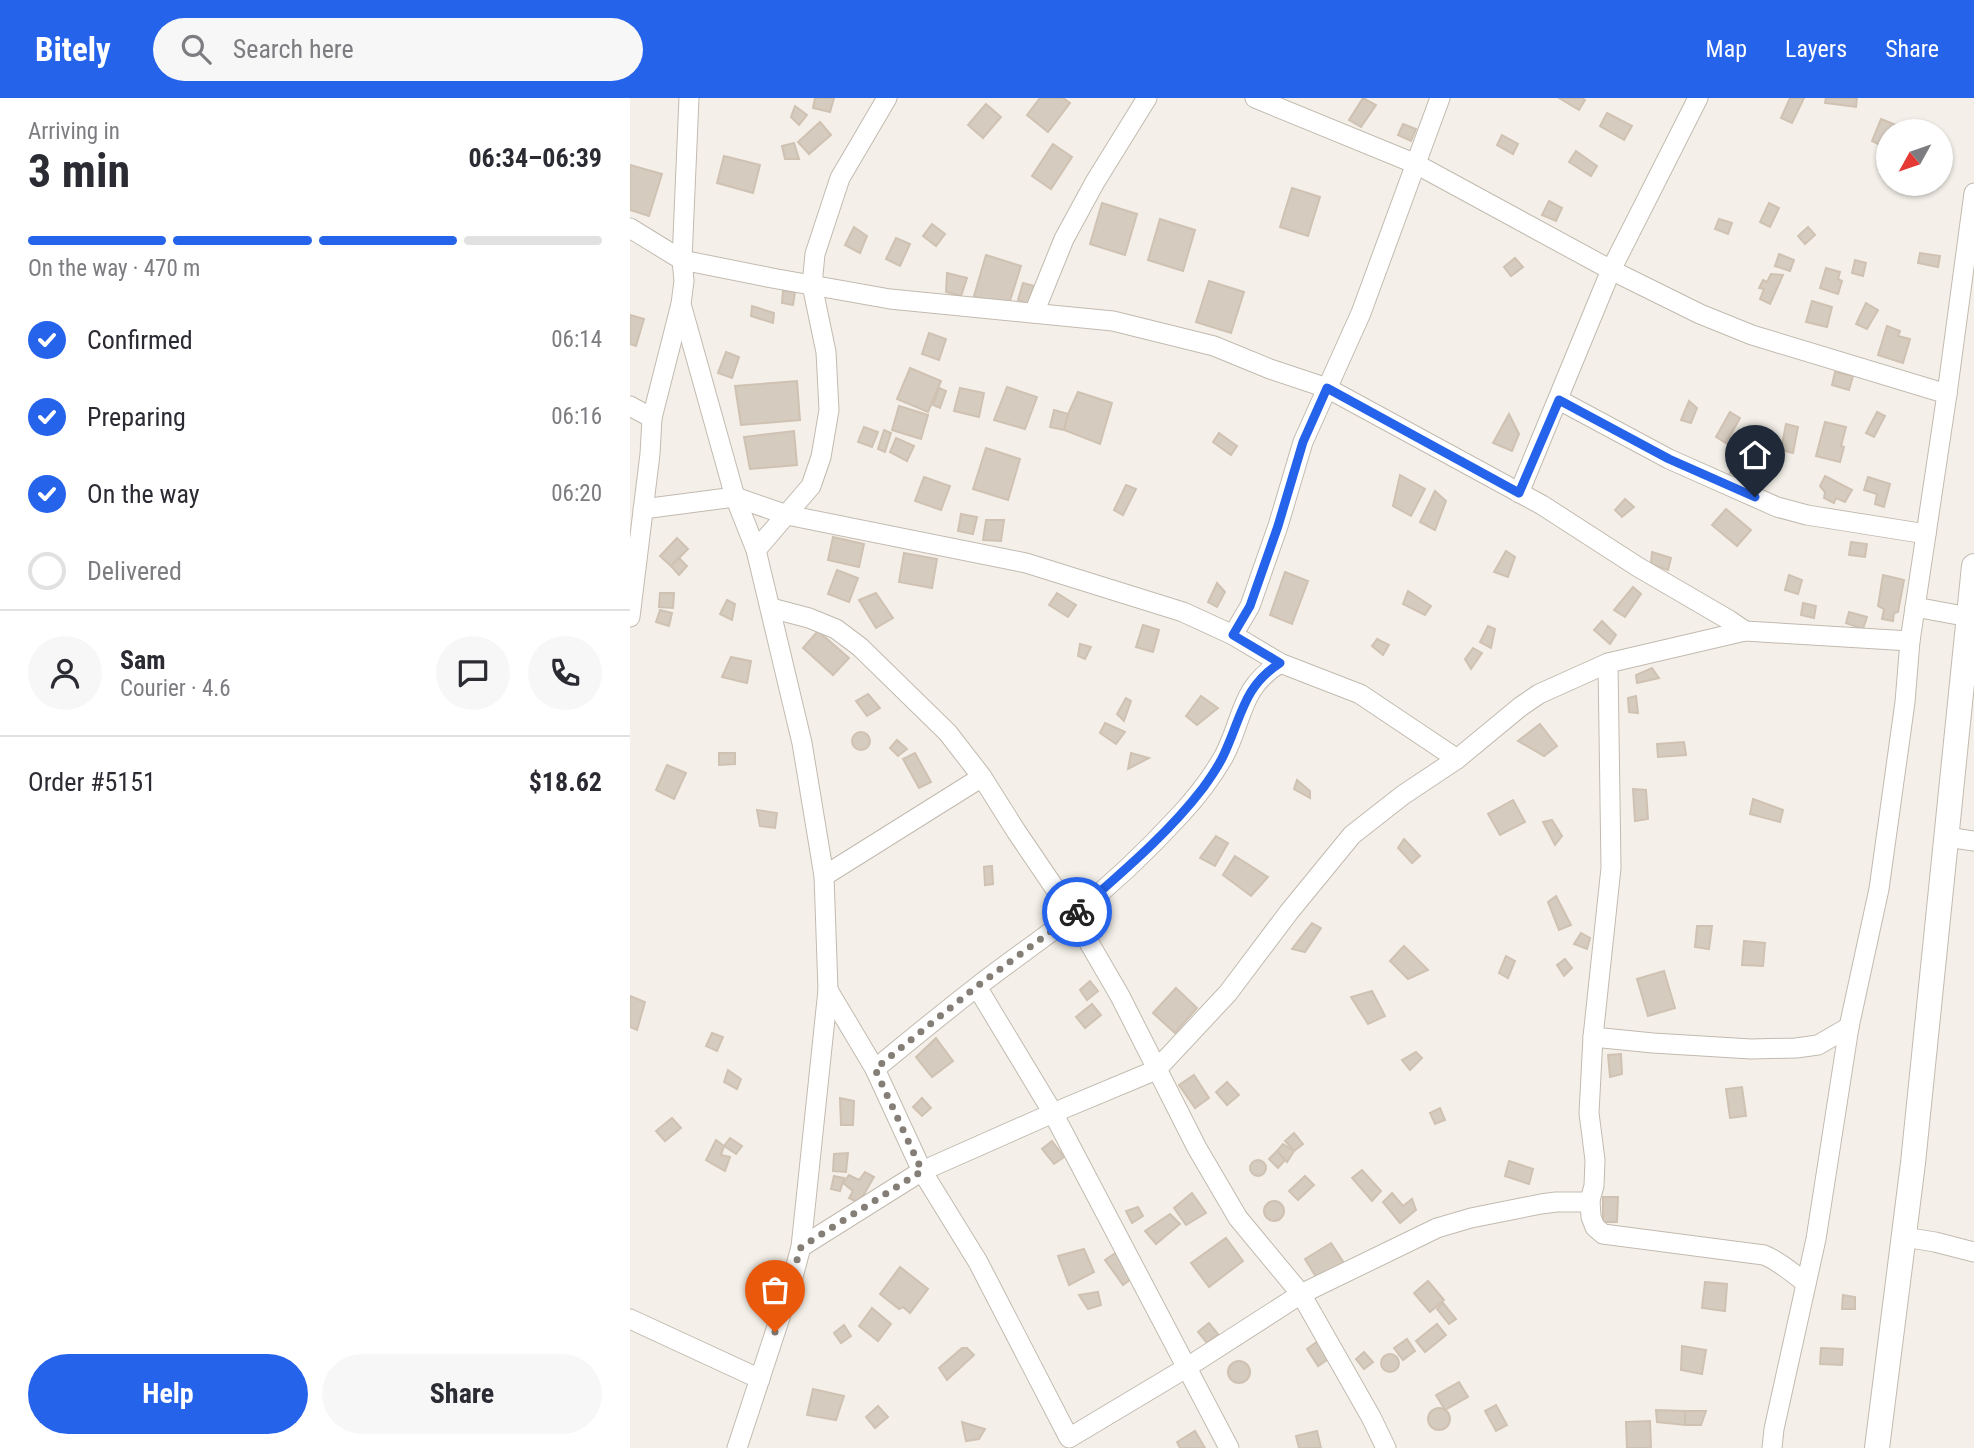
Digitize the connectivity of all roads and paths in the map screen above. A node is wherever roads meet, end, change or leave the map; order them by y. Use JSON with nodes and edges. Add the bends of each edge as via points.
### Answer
{"nodes":[{"id":1,"x":689,"y":98,"type":"edge"},
{"id":2,"x":887,"y":98,"type":"edge"},
{"id":3,"x":1147,"y":98,"type":"edge"},
{"id":4,"x":1255,"y":98,"type":"edge"},
{"id":5,"x":1440,"y":98,"type":"edge"},
{"id":6,"x":1698,"y":98,"type":"edge"},
{"id":7,"x":1416,"y":164,"type":"junction"},
{"id":8,"x":1974,"y":193,"type":"edge"},
{"id":9,"x":630,"y":228,"type":"edge"},
{"id":10,"x":682,"y":260,"type":"junction"},
{"id":11,"x":1611,"y":270,"type":"junction"},
{"id":12,"x":812,"y":285,"type":"junction"},
{"id":13,"x":681,"y":303,"type":"junction"},
{"id":14,"x":1034,"y":313,"type":"junction"},
{"id":15,"x":1954,"y":343,"type":"junction"},
{"id":16,"x":1974,"y":347,"type":"edge"},
{"id":17,"x":1327,"y":388,"type":"junction"},
{"id":18,"x":1947,"y":394,"type":"junction"},
{"id":19,"x":1559,"y":400,"type":"junction"},
{"id":20,"x":630,"y":407,"type":"edge"},
{"id":21,"x":652,"y":418,"type":"junction"},
{"id":22,"x":1519,"y":493,"type":"junction"},
{"id":23,"x":735,"y":497,"type":"junction"},
{"id":24,"x":643,"y":509,"type":"junction"},
{"id":25,"x":787,"y":515,"type":"junction"},
{"id":26,"x":1926,"y":534,"type":"junction"},
{"id":27,"x":757,"y":550,"type":"junction"},
{"id":28,"x":1974,"y":566,"type":"edge"},
{"id":29,"x":1915,"y":607,"type":"junction"},
{"id":30,"x":771,"y":608,"type":"junction"},
{"id":31,"x":630,"y":617,"type":"edge"},
{"id":32,"x":1969,"y":617,"type":"junction"},
{"id":33,"x":1745,"y":631,"type":"junction"},
{"id":34,"x":1233,"y":635,"type":"junction"},
{"id":35,"x":1910,"y":641,"type":"junction"},
{"id":36,"x":1280,"y":663,"type":"junction"},
{"id":37,"x":1608,"y":663,"type":"junction"},
{"id":38,"x":1457,"y":759,"type":"junction"},
{"id":39,"x":982,"y":776,"type":"junction"},
{"id":40,"x":1947,"y":837,"type":"junction"},
{"id":41,"x":1974,"y":842,"type":"edge"},
{"id":42,"x":824,"y":876,"type":"junction"},
{"id":43,"x":1073,"y":915,"type":"junction"},
{"id":44,"x":976,"y":987,"type":"junction"},
{"id":45,"x":828,"y":990,"type":"junction"},
{"id":46,"x":1849,"y":1027,"type":"junction"},
{"id":47,"x":1593,"y":1037,"type":"junction"},
{"id":48,"x":875,"y":1069,"type":"junction"},
{"id":49,"x":1156,"y":1070,"type":"junction"},
{"id":50,"x":1054,"y":1113,"type":"junction"},
{"id":51,"x":922,"y":1171,"type":"junction"},
{"id":52,"x":1590,"y":1200,"type":"junction"},
{"id":53,"x":1904,"y":1237,"type":"junction"},
{"id":54,"x":801,"y":1247,"type":"junction"},
{"id":55,"x":1974,"y":1252,"type":"edge"},
{"id":56,"x":1806,"y":1283,"type":"junction"},
{"id":57,"x":1301,"y":1294,"type":"junction"},
{"id":58,"x":630,"y":1320,"type":"edge"},
{"id":59,"x":1186,"y":1368,"type":"junction"},
{"id":60,"x":760,"y":1379,"type":"junction"},
{"id":61,"x":1071,"y":1443,"type":"edge"},
{"id":62,"x":737,"y":1448,"type":"edge"},
{"id":63,"x":1229,"y":1448,"type":"edge"},
{"id":64,"x":1386,"y":1448,"type":"edge"},
{"id":65,"x":1772,"y":1448,"type":"edge"},
{"id":66,"x":1877,"y":1448,"type":"edge"}],
"edges":[{"from":1,"to":10,"type":"street"},
{"from":2,"to":12,"type":"street","via":[[840,178],[815,254]]},
{"from":3,"to":14,"type":"street","via":[[1064,240]]},
{"from":4,"to":7,"type":"street"},
{"from":5,"to":7,"type":"street"},
{"from":6,"to":11,"type":"street"},
{"from":7,"to":11,"type":"street"},
{"from":7,"to":17,"type":"street"},
{"from":8,"to":15,"type":"street"},
{"from":9,"to":10,"type":"street"},
{"from":10,"to":12,"type":"street"},
{"from":10,"to":13,"type":"street"},
{"from":11,"to":18,"type":"street","via":[[1752,335]]},
{"from":11,"to":19,"type":"street"},
{"from":12,"to":14,"type":"street","via":[[890,299]]},
{"from":12,"to":25,"type":"street","via":[[826,352],[829,411],[811,486]]},
{"from":13,"to":21,"type":"street"},
{"from":13,"to":23,"type":"street"},
{"from":14,"to":17,"type":"street","via":[[1113,321],[1214,346]]},
{"from":15,"to":16,"type":"street"},
{"from":15,"to":18,"type":"street"},
{"from":17,"to":22,"type":"street"},
{"from":17,"to":34,"type":"street","via":[[1303,442],[1250,606]]},
{"from":18,"to":26,"type":"street"},
{"from":19,"to":22,"type":"street"},
{"from":19,"to":26,"type":"street","via":[[1669,459],[1777,507]]},
{"from":20,"to":21,"type":"street"},
{"from":21,"to":24,"type":"street"},
{"from":22,"to":33,"type":"street"},
{"from":23,"to":24,"type":"street"},
{"from":23,"to":25,"type":"street"},
{"from":23,"to":27,"type":"street"},
{"from":24,"to":31,"type":"street"},
{"from":25,"to":27,"type":"street"},
{"from":25,"to":34,"type":"street","via":[[1026,562],[1183,612]]},
{"from":26,"to":29,"type":"street"},
{"from":27,"to":30,"type":"street"},
{"from":28,"to":32,"type":"street"},
{"from":29,"to":32,"type":"street"},
{"from":29,"to":35,"type":"street"},
{"from":30,"to":39,"type":"street","via":[[836,629],[860,648],[948,733]]},
{"from":30,"to":42,"type":"street","via":[[802,743]]},
{"from":32,"to":40,"type":"street"},
{"from":33,"to":35,"type":"street"},
{"from":33,"to":37,"type":"street"},
{"from":34,"to":36,"type":"street"},
{"from":35,"to":46,"type":"street","via":[[1879,889]]},
{"from":36,"to":38,"type":"street","via":[[1360,694]]},
{"from":36,"to":43,"type":"street","via":[[1256,683],[1224,755],[1182,813]]},
{"from":37,"to":38,"type":"street","via":[[1539,694]]},
{"from":37,"to":47,"type":"street","via":[[1611,868]]},
{"from":38,"to":49,"type":"street","via":[[1352,835],[1228,993]]},
{"from":39,"to":42,"type":"street"},
{"from":39,"to":43,"type":"street"},
{"from":40,"to":41,"type":"street"},
{"from":40,"to":53,"type":"street"},
{"from":42,"to":45,"type":"street"},
{"from":43,"to":44,"type":"street"},
{"from":43,"to":49,"type":"street"},
{"from":44,"to":48,"type":"street"},
{"from":44,"to":50,"type":"street"},
{"from":45,"to":48,"type":"street"},
{"from":45,"to":54,"type":"street"},
{"from":46,"to":47,"type":"street","via":[[1818,1045],[1796,1048]]},
{"from":46,"to":56,"type":"street"},
{"from":47,"to":52,"type":"street","via":[[1589,1113],[1595,1177]]},
{"from":48,"to":51,"type":"street"},
{"from":49,"to":50,"type":"street"},
{"from":49,"to":57,"type":"street","via":[[1238,1218]]},
{"from":50,"to":51,"type":"street"},
{"from":50,"to":59,"type":"street"},
{"from":51,"to":54,"type":"street"},
{"from":51,"to":61,"type":"street","via":[[978,1262]]},
{"from":52,"to":56,"type":"street","via":[[1591,1217],[1603,1234],[1756,1253],[1775,1259]]},
{"from":52,"to":57,"type":"street","via":[[1541,1204],[1437,1228]]},
{"from":53,"to":55,"type":"street"},
{"from":53,"to":66,"type":"street"},
{"from":54,"to":60,"type":"street"},
{"from":56,"to":65,"type":"street"},
{"from":57,"to":59,"type":"street"},
{"from":57,"to":64,"type":"street"},
{"from":58,"to":60,"type":"street"},
{"from":59,"to":61,"type":"street"},
{"from":59,"to":63,"type":"street"},
{"from":60,"to":62,"type":"street"}]}
